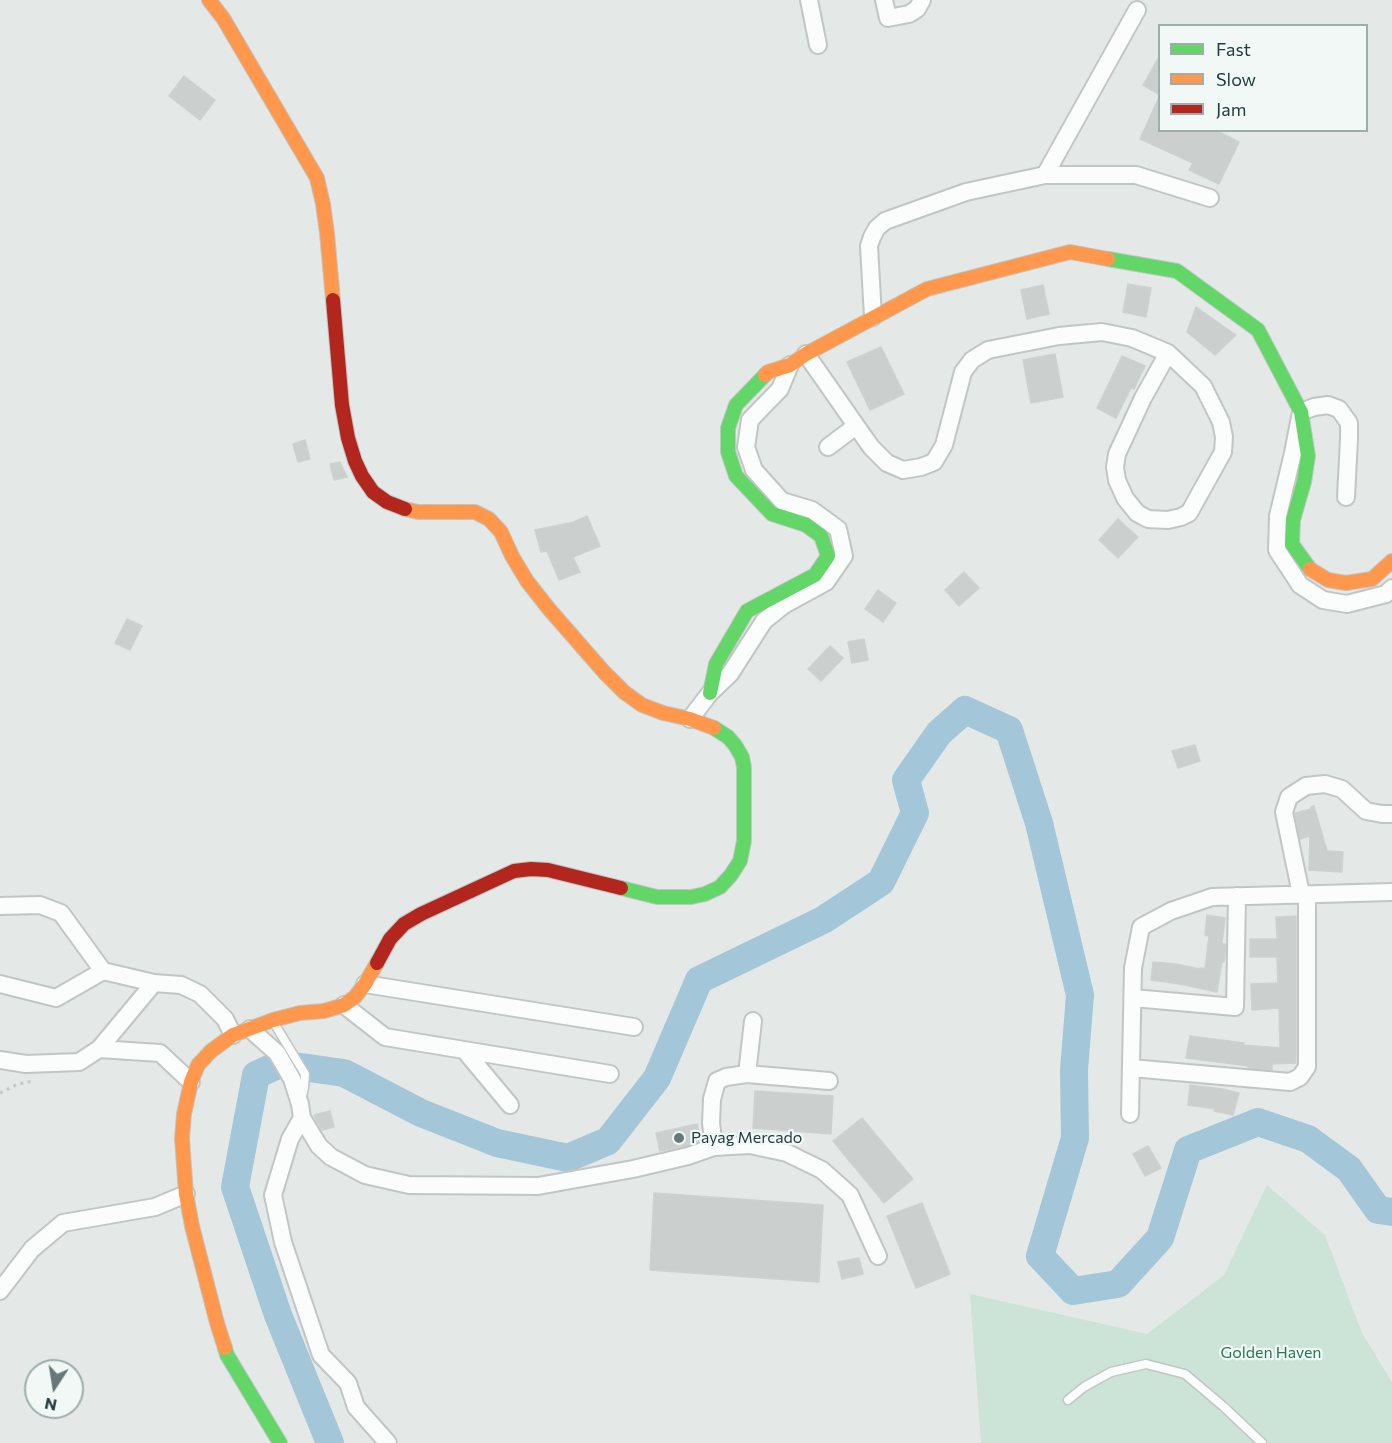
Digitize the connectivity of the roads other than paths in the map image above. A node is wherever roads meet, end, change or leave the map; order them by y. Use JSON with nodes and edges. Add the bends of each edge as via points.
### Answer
{"nodes":[{"id":1,"x":209,"y":0,"type":"edge"},
{"id":2,"x":808,"y":0,"type":"edge"},
{"id":3,"x":884,"y":0,"type":"edge"},
{"id":4,"x":922,"y":0,"type":"edge"},
{"id":5,"x":1137,"y":10,"type":"dead end"},
{"id":6,"x":818,"y":45,"type":"dead end"},
{"id":7,"x":1045,"y":176,"type":"junction"},
{"id":8,"x":1210,"y":198,"type":"dead end"},
{"id":9,"x":873,"y":317,"type":"junction"},
{"id":10,"x":1168,"y":352,"type":"junction"},
{"id":11,"x":806,"y":354,"type":"junction"},
{"id":12,"x":790,"y":365,"type":"junction"},
{"id":13,"x":1301,"y":412,"type":"junction"},
{"id":14,"x":856,"y":426,"type":"junction"},
{"id":15,"x":828,"y":447,"type":"dead end"},
{"id":16,"x":1346,"y":497,"type":"dead end"},
{"id":17,"x":1392,"y":561,"type":"edge"},
{"id":18,"x":1392,"y":588,"type":"edge"},
{"id":19,"x":747,"y":611,"type":"junction"},
{"id":20,"x":764,"y":621,"type":"junction"},
{"id":21,"x":710,"y":693,"type":"junction"},
{"id":22,"x":690,"y":719,"type":"junction"},
{"id":23,"x":1392,"y":814,"type":"edge"},
{"id":24,"x":1392,"y":892,"type":"edge"},
{"id":25,"x":1304,"y":894,"type":"junction"},
{"id":26,"x":1237,"y":896,"type":"junction"},
{"id":27,"x":0,"y":906,"type":"edge"},
{"id":28,"x":103,"y":971,"type":"junction"},
{"id":29,"x":154,"y":982,"type":"junction"},
{"id":30,"x":0,"y":984,"type":"edge"},
{"id":31,"x":365,"y":984,"type":"junction"},
{"id":32,"x":1132,"y":998,"type":"junction"},
{"id":33,"x":344,"y":1005,"type":"junction"},
{"id":34,"x":273,"y":1020,"type":"junction"},
{"id":35,"x":753,"y":1021,"type":"dead end"},
{"id":36,"x":634,"y":1027,"type":"dead end"},
{"id":37,"x":250,"y":1029,"type":"junction"},
{"id":38,"x":233,"y":1035,"type":"junction"},
{"id":39,"x":99,"y":1049,"type":"junction"},
{"id":40,"x":283,"y":1051,"type":"junction"},
{"id":41,"x":465,"y":1051,"type":"junction"},
{"id":42,"x":0,"y":1060,"type":"edge"},
{"id":43,"x":1131,"y":1068,"type":"junction"},
{"id":44,"x":610,"y":1074,"type":"dead end"},
{"id":45,"x":747,"y":1074,"type":"junction"},
{"id":46,"x":829,"y":1081,"type":"dead end"},
{"id":47,"x":191,"y":1082,"type":"junction"},
{"id":48,"x":510,"y":1104,"type":"dead end"},
{"id":49,"x":301,"y":1111,"type":"junction"},
{"id":50,"x":1130,"y":1114,"type":"dead end"},
{"id":51,"x":714,"y":1147,"type":"junction"},
{"id":52,"x":186,"y":1194,"type":"junction"},
{"id":53,"x":878,"y":1256,"type":"dead end"},
{"id":54,"x":0,"y":1291,"type":"edge"},
{"id":55,"x":1068,"y":1400,"type":"dead end"},
{"id":56,"x":280,"y":1443,"type":"edge"},
{"id":57,"x":388,"y":1443,"type":"edge"},
{"id":58,"x":1262,"y":1443,"type":"edge"}],
"edges":[{"from":1,"to":22,"type":"main road","via":[[316,177],[327,233],[342,405],[348,438],[362,476],[373,492],[401,508],[418,512],[475,512],[489,519],[501,532],[527,581],[624,692],[642,705]]},
{"from":2,"to":6,"type":"street"},
{"from":3,"to":4,"type":"street","via":[[888,18],[909,15]]},
{"from":5,"to":7,"type":"street"},
{"from":7,"to":8,"type":"street","via":[[1136,175]]},
{"from":7,"to":9,"type":"street","via":[[966,192],[885,221],[869,246]]},
{"from":9,"to":11,"type":"main road"},
{"from":9,"to":13,"type":"main road","via":[[927,289],[1070,252],[1178,271],[1258,330]]},
{"from":10,"to":10,"type":"street","via":[[1203,386],[1224,437],[1222,452],[1189,513],[1168,520],[1148,519],[1125,498],[1115,467],[1117,454]]},
{"from":10,"to":14,"type":"street","via":[[1102,332],[988,350],[972,360],[963,372],[944,445],[934,462],[921,467],[903,470],[887,463]]},
{"from":11,"to":12,"type":"main road"},
{"from":11,"to":14,"type":"street"},
{"from":12,"to":19,"type":"main road","via":[[768,372],[736,405],[728,428],[728,452],[736,476],[772,514],[806,525],[821,536],[828,556],[815,575]]},
{"from":12,"to":20,"type":"street","via":[[780,389],[750,420],[746,447],[754,470],[782,501],[812,510],[838,529],[844,556],[826,582]]},
{"from":13,"to":16,"type":"street","via":[[1328,405],[1339,409],[1349,423]]},
{"from":13,"to":17,"type":"main road","via":[[1308,456],[1293,520],[1292,544],[1310,569],[1328,580],[1346,583],[1372,579]]},
{"from":13,"to":18,"type":"street","via":[[1278,516],[1277,549],[1300,585],[1323,600],[1347,604],[1386,594]]},
{"from":14,"to":15,"type":"street"},
{"from":19,"to":20,"type":"street"},
{"from":19,"to":21,"type":"main road","via":[[716,664]]},
{"from":20,"to":21,"type":"street","via":[[730,674]]},
{"from":21,"to":22,"type":"street"},
{"from":22,"to":31,"type":"main road","via":[[728,737],[742,756],[744,767],[744,841],[740,861],[720,887],[691,897],[657,897],[548,870],[514,871],[404,924],[390,939]]},
{"from":23,"to":25,"type":"street","via":[[1366,811],[1342,789],[1325,784],[1306,786],[1289,797],[1284,812]]},
{"from":24,"to":25,"type":"street"},
{"from":25,"to":26,"type":"street"},
{"from":25,"to":43,"type":"street","via":[[1306,1067],[1300,1077],[1290,1082]]},
{"from":26,"to":32,"type":"street","via":[[1212,897],[1171,911],[1141,927],[1132,968]]},
{"from":26,"to":32,"type":"street","via":[[1235,1007]]},
{"from":27,"to":28,"type":"street","via":[[40,905],[61,913]]},
{"from":28,"to":29,"type":"street"},
{"from":28,"to":30,"type":"street","via":[[56,998]]},
{"from":29,"to":38,"type":"street","via":[[181,985],[200,994],[225,1019]]},
{"from":29,"to":39,"type":"street"},
{"from":31,"to":33,"type":"main road"},
{"from":31,"to":36,"type":"street"},
{"from":32,"to":43,"type":"street"},
{"from":33,"to":34,"type":"main road"},
{"from":33,"to":41,"type":"street","via":[[386,1037]]},
{"from":34,"to":37,"type":"main road"},
{"from":34,"to":40,"type":"lane"},
{"from":35,"to":45,"type":"street"},
{"from":37,"to":38,"type":"main road"},
{"from":37,"to":40,"type":"street"},
{"from":38,"to":47,"type":"main road","via":[[198,1065]]},
{"from":39,"to":42,"type":"street","via":[[79,1062],[26,1064]]},
{"from":39,"to":47,"type":"street","via":[[160,1053]]},
{"from":40,"to":49,"type":"street","via":[[298,1077]]},
{"from":41,"to":44,"type":"street"},
{"from":41,"to":48,"type":"street"},
{"from":43,"to":50,"type":"street"},
{"from":45,"to":46,"type":"street"},
{"from":45,"to":51,"type":"street","via":[[717,1081],[712,1099]]},
{"from":47,"to":52,"type":"main road","via":[[182,1138]]},
{"from":49,"to":51,"type":"street","via":[[319,1146],[331,1157],[365,1175],[409,1185],[538,1186],[633,1169]]},
{"from":49,"to":57,"type":"street","via":[[273,1195],[283,1242],[321,1355],[348,1383],[356,1407]]},
{"from":51,"to":53,"type":"street","via":[[750,1145],[787,1153],[822,1170],[850,1195]]},
{"from":52,"to":54,"type":"street","via":[[155,1207],[63,1223],[32,1249]]},
{"from":52,"to":56,"type":"main road","via":[[227,1355]]},
{"from":55,"to":58,"type":"lane","via":[[1111,1372],[1146,1364],[1185,1374]]}]}
